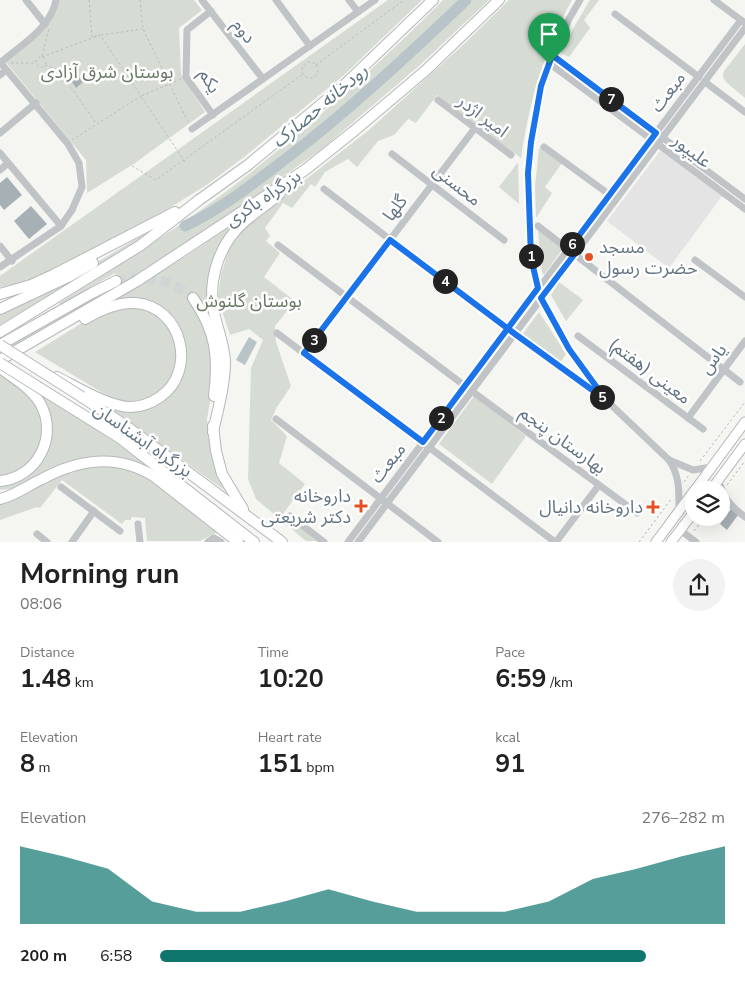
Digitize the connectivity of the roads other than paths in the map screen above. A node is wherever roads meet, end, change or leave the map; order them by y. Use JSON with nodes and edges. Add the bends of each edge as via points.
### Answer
{"nodes":[{"id":1,"x":26,"y":0,"type":"edge"},
{"id":2,"x":56,"y":0,"type":"edge"},
{"id":3,"x":202,"y":0,"type":"edge"},
{"id":4,"x":276,"y":0,"type":"edge"},
{"id":5,"x":350,"y":0,"type":"edge"},
{"id":6,"x":375,"y":0,"type":"edge"},
{"id":7,"x":432,"y":0,"type":"edge"},
{"id":8,"x":499,"y":0,"type":"edge"},
{"id":9,"x":580,"y":0,"type":"edge"},
{"id":10,"x":714,"y":0,"type":"edge"},
{"id":11,"x":211,"y":11,"type":"junction"},
{"id":12,"x":358,"y":12,"type":"junction"},
{"id":13,"x":615,"y":14,"type":"dead end"},
{"id":14,"x":743,"y":22,"type":"edge"},
{"id":15,"x":47,"y":27,"type":"junction"},
{"id":16,"x":745,"y":28,"type":"edge"},
{"id":17,"x":310,"y":46,"type":"junction"},
{"id":18,"x":552,"y":55,"type":"junction"},
{"id":19,"x":0,"y":62,"type":"edge"},
{"id":20,"x":549,"y":64,"type":"junction"},
{"id":21,"x":6,"y":70,"type":"junction"},
{"id":22,"x":0,"y":75,"type":"edge"},
{"id":23,"x":263,"y":79,"type":"junction"},
{"id":24,"x":702,"y":79,"type":"junction"},
{"id":25,"x":438,"y":100,"type":"dead end"},
{"id":26,"x":36,"y":104,"type":"junction"},
{"id":27,"x":745,"y":112,"type":"edge"},
{"id":28,"x":213,"y":115,"type":"junction"},
{"id":29,"x":475,"y":128,"type":"junction"},
{"id":30,"x":192,"y":130,"type":"road end"},
{"id":31,"x":0,"y":133,"type":"edge"},
{"id":32,"x":657,"y":138,"type":"junction"},
{"id":33,"x":544,"y":147,"type":"dead end"},
{"id":34,"x":0,"y":153,"type":"edge"},
{"id":35,"x":392,"y":154,"type":"dead end"},
{"id":36,"x":511,"y":155,"type":"dead end"},
{"id":37,"x":8,"y":163,"type":"junction"},
{"id":38,"x":0,"y":170,"type":"edge"},
{"id":39,"x":305,"y":170,"type":"junction"},
{"id":40,"x":432,"y":184,"type":"junction"},
{"id":41,"x":324,"y":189,"type":"dead end"},
{"id":42,"x":610,"y":195,"type":"junction"},
{"id":43,"x":745,"y":199,"type":"edge"},
{"id":44,"x":199,"y":200,"type":"junction"},
{"id":45,"x":745,"y":209,"type":"edge"},
{"id":46,"x":61,"y":226,"type":"junction"},
{"id":47,"x":538,"y":226,"type":"dead end"},
{"id":48,"x":144,"y":229,"type":"junction"},
{"id":49,"x":390,"y":240,"type":"junction"},
{"id":50,"x":504,"y":240,"type":"dead end"},
{"id":51,"x":278,"y":245,"type":"dead end"},
{"id":52,"x":0,"y":246,"type":"edge"},
{"id":53,"x":569,"y":249,"type":"junction"},
{"id":54,"x":574,"y":255,"type":"junction"},
{"id":55,"x":695,"y":260,"type":"dead end"},
{"id":56,"x":12,"y":261,"type":"junction"},
{"id":57,"x":0,"y":268,"type":"edge"},
{"id":58,"x":116,"y":281,"type":"tunnel mouth"},
{"id":59,"x":538,"y":288,"type":"junction"},
{"id":60,"x":0,"y":294,"type":"edge"},
{"id":61,"x":347,"y":296,"type":"junction"},
{"id":62,"x":745,"y":297,"type":"edge"},
{"id":63,"x":192,"y":298,"type":"tunnel mouth"},
{"id":64,"x":541,"y":298,"type":"junction"},
{"id":65,"x":0,"y":310,"type":"edge"},
{"id":66,"x":490,"y":316,"type":"road end"},
{"id":67,"x":512,"y":331,"type":"junction"},
{"id":68,"x":0,"y":332,"type":"edge"},
{"id":69,"x":277,"y":334,"type":"dead end"},
{"id":70,"x":578,"y":336,"type":"dead end"},
{"id":71,"x":745,"y":341,"type":"edge"},
{"id":72,"x":33,"y":342,"type":"junction"},
{"id":73,"x":0,"y":345,"type":"edge"},
{"id":74,"x":304,"y":353,"type":"junction"},
{"id":75,"x":0,"y":364,"type":"edge"},
{"id":76,"x":41,"y":370,"type":"junction"},
{"id":77,"x":724,"y":370,"type":"junction"},
{"id":78,"x":740,"y":382,"type":"dead end"},
{"id":79,"x":468,"y":389,"type":"junction"},
{"id":80,"x":606,"y":400,"type":"junction"},
{"id":81,"x":688,"y":418,"type":"junction"},
{"id":82,"x":276,"y":419,"type":"dead end"},
{"id":83,"x":745,"y":422,"type":"edge"},
{"id":84,"x":703,"y":429,"type":"dead end"},
{"id":85,"x":213,"y":432,"type":"junction"},
{"id":86,"x":745,"y":444,"type":"edge"},
{"id":87,"x":426,"y":445,"type":"junction"},
{"id":88,"x":669,"y":460,"type":"junction"},
{"id":89,"x":712,"y":467,"type":"junction"},
{"id":90,"x":41,"y":479,"type":"junction"},
{"id":91,"x":718,"y":479,"type":"edge"},
{"id":92,"x":701,"y":481,"type":"edge"},
{"id":93,"x":0,"y":482,"type":"edge"},
{"id":94,"x":598,"y":485,"type":"junction"},
{"id":95,"x":61,"y":487,"type":"dead end"},
{"id":96,"x":0,"y":492,"type":"edge"},
{"id":97,"x":381,"y":497,"type":"junction"},
{"id":98,"x":0,"y":499,"type":"edge"},
{"id":99,"x":388,"y":502,"type":"junction"},
{"id":100,"x":685,"y":503,"type":"edge"},
{"id":101,"x":730,"y":505,"type":"edge"},
{"id":102,"x":94,"y":511,"type":"junction"},
{"id":103,"x":679,"y":511,"type":"junction"},
{"id":104,"x":637,"y":513,"type":"dead end"},
{"id":105,"x":246,"y":514,"type":"junction"},
{"id":106,"x":290,"y":516,"type":"dead end"},
{"id":107,"x":745,"y":516,"type":"edge"},
{"id":108,"x":138,"y":524,"type":"dead end"},
{"id":109,"x":685,"y":524,"type":"edge"},
{"id":110,"x":680,"y":530,"type":"junction"},
{"id":111,"x":120,"y":531,"type":"dead end"},
{"id":112,"x":37,"y":534,"type":"dead end"},
{"id":113,"x":693,"y":539,"type":"edge"},
{"id":114,"x":221,"y":541,"type":"edge"},
{"id":115,"x":47,"y":542,"type":"edge"},
{"id":116,"x":72,"y":542,"type":"edge"},
{"id":117,"x":140,"y":542,"type":"edge"},
{"id":118,"x":208,"y":542,"type":"edge"},
{"id":119,"x":238,"y":542,"type":"edge"},
{"id":120,"x":254,"y":542,"type":"edge"},
{"id":121,"x":282,"y":542,"type":"edge"},
{"id":122,"x":324,"y":542,"type":"edge"},
{"id":123,"x":348,"y":542,"type":"edge"},
{"id":124,"x":358,"y":542,"type":"edge"},
{"id":125,"x":438,"y":542,"type":"edge"},
{"id":126,"x":555,"y":542,"type":"edge"},
{"id":127,"x":656,"y":542,"type":"edge"},
{"id":128,"x":671,"y":542,"type":"edge"}],
"edges":[{"from":1,"to":15,"type":"street"},
{"from":2,"to":15,"type":"street"},
{"from":3,"to":11,"type":"street","name":"دوم"},
{"from":4,"to":17,"type":"street"},
{"from":5,"to":12,"type":"street"},
{"from":6,"to":12,"type":"street"},
{"from":7,"to":44,"type":"highway","name":"بزرگراه باکری","via":[[298,125]]},
{"from":8,"to":39,"type":"highway","name":"بزرگراه باکری","via":[[425,71]]},
{"from":9,"to":18,"type":"street"},
{"from":10,"to":14,"type":"street"},
{"from":11,"to":23,"type":"street","name":"دوم"},
{"from":11,"to":28,"type":"street","name":"یکم","via":[[187,30],[186,77]]},
{"from":12,"to":17,"type":"street"},
{"from":13,"to":24,"type":"street"},
{"from":14,"to":24,"type":"street","name":"مبعث"},
{"from":15,"to":19,"type":"street"},
{"from":16,"to":24,"type":"street","name":"مبعث"},
{"from":17,"to":23,"type":"street"},
{"from":18,"to":20,"type":"street"},
{"from":18,"to":32,"type":"street","name":"علیپور"},
{"from":19,"to":21,"type":"street"},
{"from":20,"to":32,"type":"street","name":"علیپور"},
{"from":20,"to":59,"type":"street","via":[[541,86],[528,173],[531,258]]},
{"from":21,"to":22,"type":"street"},
{"from":21,"to":26,"type":"street"},
{"from":23,"to":28,"type":"street"},
{"from":24,"to":27,"type":"street"},
{"from":24,"to":32,"type":"street","name":"مبعث"},
{"from":25,"to":29,"type":"street","name":"امیر اژدر"},
{"from":26,"to":31,"type":"street"},
{"from":26,"to":46,"type":"street","via":[[80,163],[82,187]]},
{"from":28,"to":30,"type":"street"},
{"from":29,"to":36,"type":"street","name":"امیر اژدر"},
{"from":29,"to":40,"type":"street","name":"گلها"},
{"from":32,"to":42,"type":"street","name":"مبعث"},
{"from":32,"to":43,"type":"street","name":"علیپور"},
{"from":32,"to":45,"type":"street","name":"علیپور"},
{"from":32,"to":54,"type":"street","name":"مبعث"},
{"from":33,"to":42,"type":"street"},
{"from":34,"to":37,"type":"street"},
{"from":35,"to":40,"type":"street","name":"محسنی"},
{"from":37,"to":38,"type":"street"},
{"from":37,"to":46,"type":"street"},
{"from":39,"to":72,"type":"highway","name":"بزرگراه باکری","via":[[166,263]]},
{"from":39,"to":85,"type":"highway","via":[[273,200],[246,219],[226,244],[218,261],[212,302],[225,358]]},
{"from":40,"to":49,"type":"street","name":"گلها"},
{"from":40,"to":50,"type":"street","name":"محسنی"},
{"from":41,"to":49,"type":"street"},
{"from":42,"to":53,"type":"street","name":"مبعث"},
{"from":44,"to":48,"type":"highway"},
{"from":44,"to":68,"type":"highway","name":"بزرگراه باکری","via":[[141,245]]},
{"from":46,"to":56,"type":"street"},
{"from":47,"to":53,"type":"street"},
{"from":48,"to":60,"type":"highway","via":[[31,285]]},
{"from":48,"to":65,"type":"highway","via":[[70,276]]},
{"from":49,"to":61,"type":"street","name":"گلها"},
{"from":49,"to":66,"type":"street"},
{"from":51,"to":61,"type":"street","name":"بهارستان پنجم"},
{"from":52,"to":56,"type":"street"},
{"from":53,"to":54,"type":"street"},
{"from":53,"to":59,"type":"street","name":"مبعث"},
{"from":54,"to":64,"type":"street","name":"مبعث"},
{"from":54,"to":77,"type":"street"},
{"from":55,"to":62,"type":"street"},
{"from":56,"to":57,"type":"street"},
{"from":58,"to":73,"type":"highway"},
{"from":59,"to":64,"type":"street"},
{"from":59,"to":67,"type":"street","name":"مبعث"},
{"from":61,"to":74,"type":"street","name":"گلها"},
{"from":61,"to":79,"type":"street","name":"بهارستان پنجم"},
{"from":63,"to":85,"type":"highway","via":[[207,321],[216,352]]},
{"from":64,"to":67,"type":"street","name":"مبعث"},
{"from":64,"to":80,"type":"street","via":[[569,349]]},
{"from":67,"to":79,"type":"street","name":"مبعث"},
{"from":67,"to":80,"type":"street"},
{"from":69,"to":74,"type":"street"},
{"from":70,"to":81,"type":"street","name":"معینی (هفتم)"},
{"from":71,"to":77,"type":"street","name":"یاس"},
{"from":72,"to":75,"type":"highway","name":"بزرگراه باکری"},
{"from":72,"to":76,"type":"highway","via":[[111,306],[133,303],[147,306],[164,316],[176,331],[181,346],[180,367],[170,388],[154,400],[136,406],[110,403]]},
{"from":73,"to":76,"type":"highway","name":"بزرگراه آبشناسان","bridge":true},
{"from":74,"to":87,"type":"street"},
{"from":75,"to":93,"type":"highway","via":[[40,404],[47,434],[43,449],[32,466],[16,477]]},
{"from":75,"to":120,"type":"highway","name":"بزرگراه آبشناسان","bridge":true,"via":[[120,438]]},
{"from":76,"to":105,"type":"highway","name":"بزرگراه آبشناسان","bridge":true,"via":[[126,426]]},
{"from":77,"to":78,"type":"street"},
{"from":77,"to":81,"type":"street","name":"یاس"},
{"from":79,"to":87,"type":"street","name":"مبعث"},
{"from":79,"to":94,"type":"street","name":"بهارستان پنجم"},
{"from":80,"to":88,"type":"street"},
{"from":81,"to":84,"type":"street","name":"معینی (هفتم)"},
{"from":82,"to":97,"type":"street"},
{"from":83,"to":89,"type":"main road"},
{"from":85,"to":105,"type":"highway","via":[[222,474]]},
{"from":86,"to":91,"type":"main road"},
{"from":87,"to":97,"type":"street","name":"مبعث"},
{"from":87,"to":99,"type":"street","name":"مبعث"},
{"from":87,"to":126,"type":"street"},
{"from":88,"to":89,"type":"street","via":[[693,470]]},
{"from":88,"to":103,"type":"street","via":[[677,476]]},
{"from":89,"to":92,"type":"main road"},
{"from":90,"to":96,"type":"highway","via":[[15,490]]},
{"from":90,"to":98,"type":"highway","via":[[14,495]]},
{"from":90,"to":119,"type":"highway","via":[[83,463],[118,462],[135,467],[155,476]]},
{"from":94,"to":104,"type":"street","name":"بهارستان پنجم"},
{"from":94,"to":126,"type":"street"},
{"from":95,"to":102,"type":"street"},
{"from":97,"to":99,"type":"street"},
{"from":97,"to":123,"type":"street","name":"مبعث"},
{"from":99,"to":124,"type":"street","name":"مبعث"},
{"from":99,"to":125,"type":"street"},
{"from":100,"to":103,"type":"main road"},
{"from":101,"to":107,"type":"street"},
{"from":102,"to":111,"type":"street"},
{"from":102,"to":116,"type":"street"},
{"from":103,"to":127,"type":"main road"},
{"from":105,"to":121,"type":"highway","name":"بزرگراه آبشناسان"},
{"from":106,"to":122,"type":"street"},
{"from":108,"to":117,"type":"street"},
{"from":109,"to":110,"type":"main road"},
{"from":110,"to":113,"type":"street"},
{"from":110,"to":128,"type":"main road"},
{"from":112,"to":115,"type":"street"},
{"from":114,"to":118,"type":"street","via":[[212,538]]}]}
